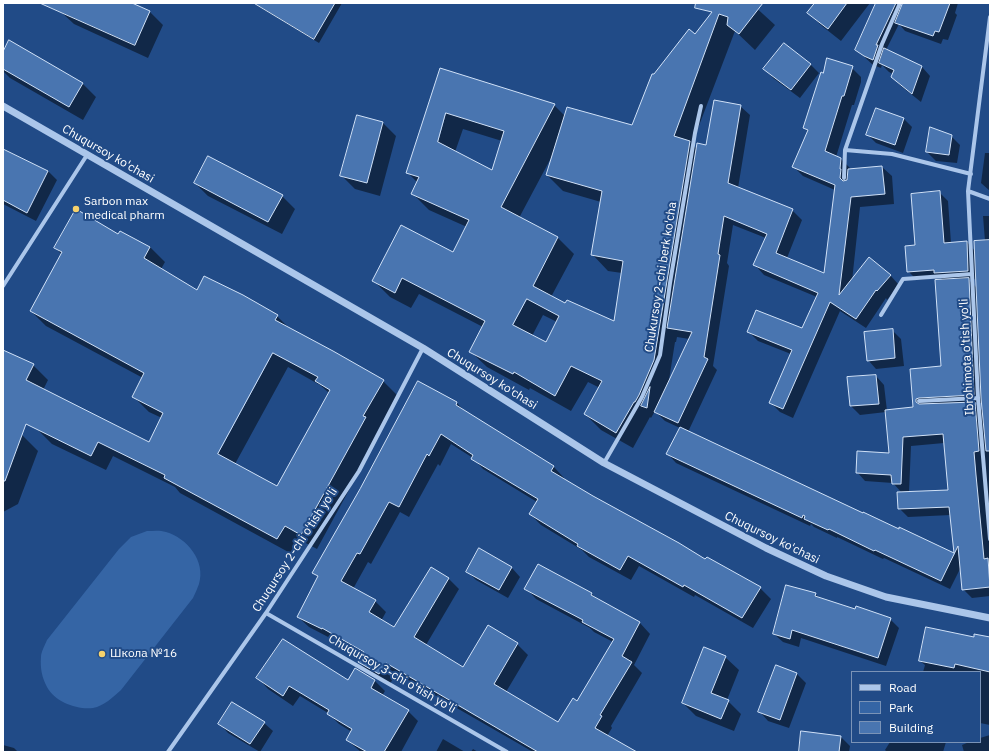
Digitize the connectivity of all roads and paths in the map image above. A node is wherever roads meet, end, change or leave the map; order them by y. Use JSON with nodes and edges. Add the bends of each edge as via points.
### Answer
{"nodes":[{"id":1,"x":900,"y":3,"type":"edge"},
{"id":2,"x":990,"y":17,"type":"edge"},
{"id":3,"x":3,"y":106,"type":"edge"},
{"id":4,"x":701,"y":106,"type":"dead end"},
{"id":5,"x":845,"y":150,"type":"junction"},
{"id":6,"x":87,"y":155,"type":"junction"},
{"id":7,"x":971,"y":174,"type":"junction"},
{"id":8,"x":844,"y":178,"type":"dead end"},
{"id":9,"x":968,"y":191,"type":"junction"},
{"id":10,"x":990,"y":199,"type":"edge"},
{"id":11,"x":972,"y":274,"type":"junction"},
{"id":12,"x":3,"y":286,"type":"edge"},
{"id":13,"x":881,"y":315,"type":"dead end"},
{"id":14,"x":423,"y":348,"type":"junction"},
{"id":15,"x":978,"y":398,"type":"junction"},
{"id":16,"x":919,"y":401,"type":"dead end"},
{"id":17,"x":604,"y":463,"type":"junction"},
{"id":18,"x":990,"y":539,"type":"edge"},
{"id":19,"x":266,"y":613,"type":"junction"},
{"id":20,"x":990,"y":618,"type":"edge"},
{"id":21,"x":168,"y":752,"type":"edge"},
{"id":22,"x":507,"y":752,"type":"edge"}],
"edges":[{"from":1,"to":5,"type":"street","via":[[882,44]]},
{"from":2,"to":7,"type":"street","name":"Ibrohimota o'tish yo'li"},
{"from":3,"to":6,"type":"street","name":"Chuqursoy ko'chasi"},
{"from":4,"to":17,"type":"street","name":"Chukursoy 2-chi berk ko'cha","via":[[660,355],[642,397]]},
{"from":5,"to":7,"type":"street","via":[[892,154]]},
{"from":5,"to":8,"type":"street"},
{"from":6,"to":12,"type":"street"},
{"from":6,"to":14,"type":"street","name":"Chuqursoy ko'chasi"},
{"from":7,"to":9,"type":"street","name":"Ibrohimota o'tish yo'li"},
{"from":9,"to":10,"type":"street"},
{"from":9,"to":11,"type":"street","name":"Ibrohimota o'tish yo'li"},
{"from":11,"to":13,"type":"street","via":[[903,280]]},
{"from":11,"to":15,"type":"street","name":"Ibrohimota o'tish yo'li"},
{"from":14,"to":17,"type":"street","name":"Chuqursoy ko'chasi"},
{"from":14,"to":19,"type":"street","name":"Chuqursoy 2-chi o'tish yo'li","via":[[359,471]]},
{"from":15,"to":16,"type":"street"},
{"from":15,"to":18,"type":"street","name":"Ibrohimota o'tish yo'li"},
{"from":17,"to":20,"type":"street","name":"Chuqursoy ko'chasi","via":[[725,528],[826,576],[886,597]]},
{"from":19,"to":21,"type":"street","name":"Chuqursoy 2-chi o'tish yo'li"},
{"from":19,"to":22,"type":"street","name":"Chuqursoy 3-chi o'tish yo'li"}]}
